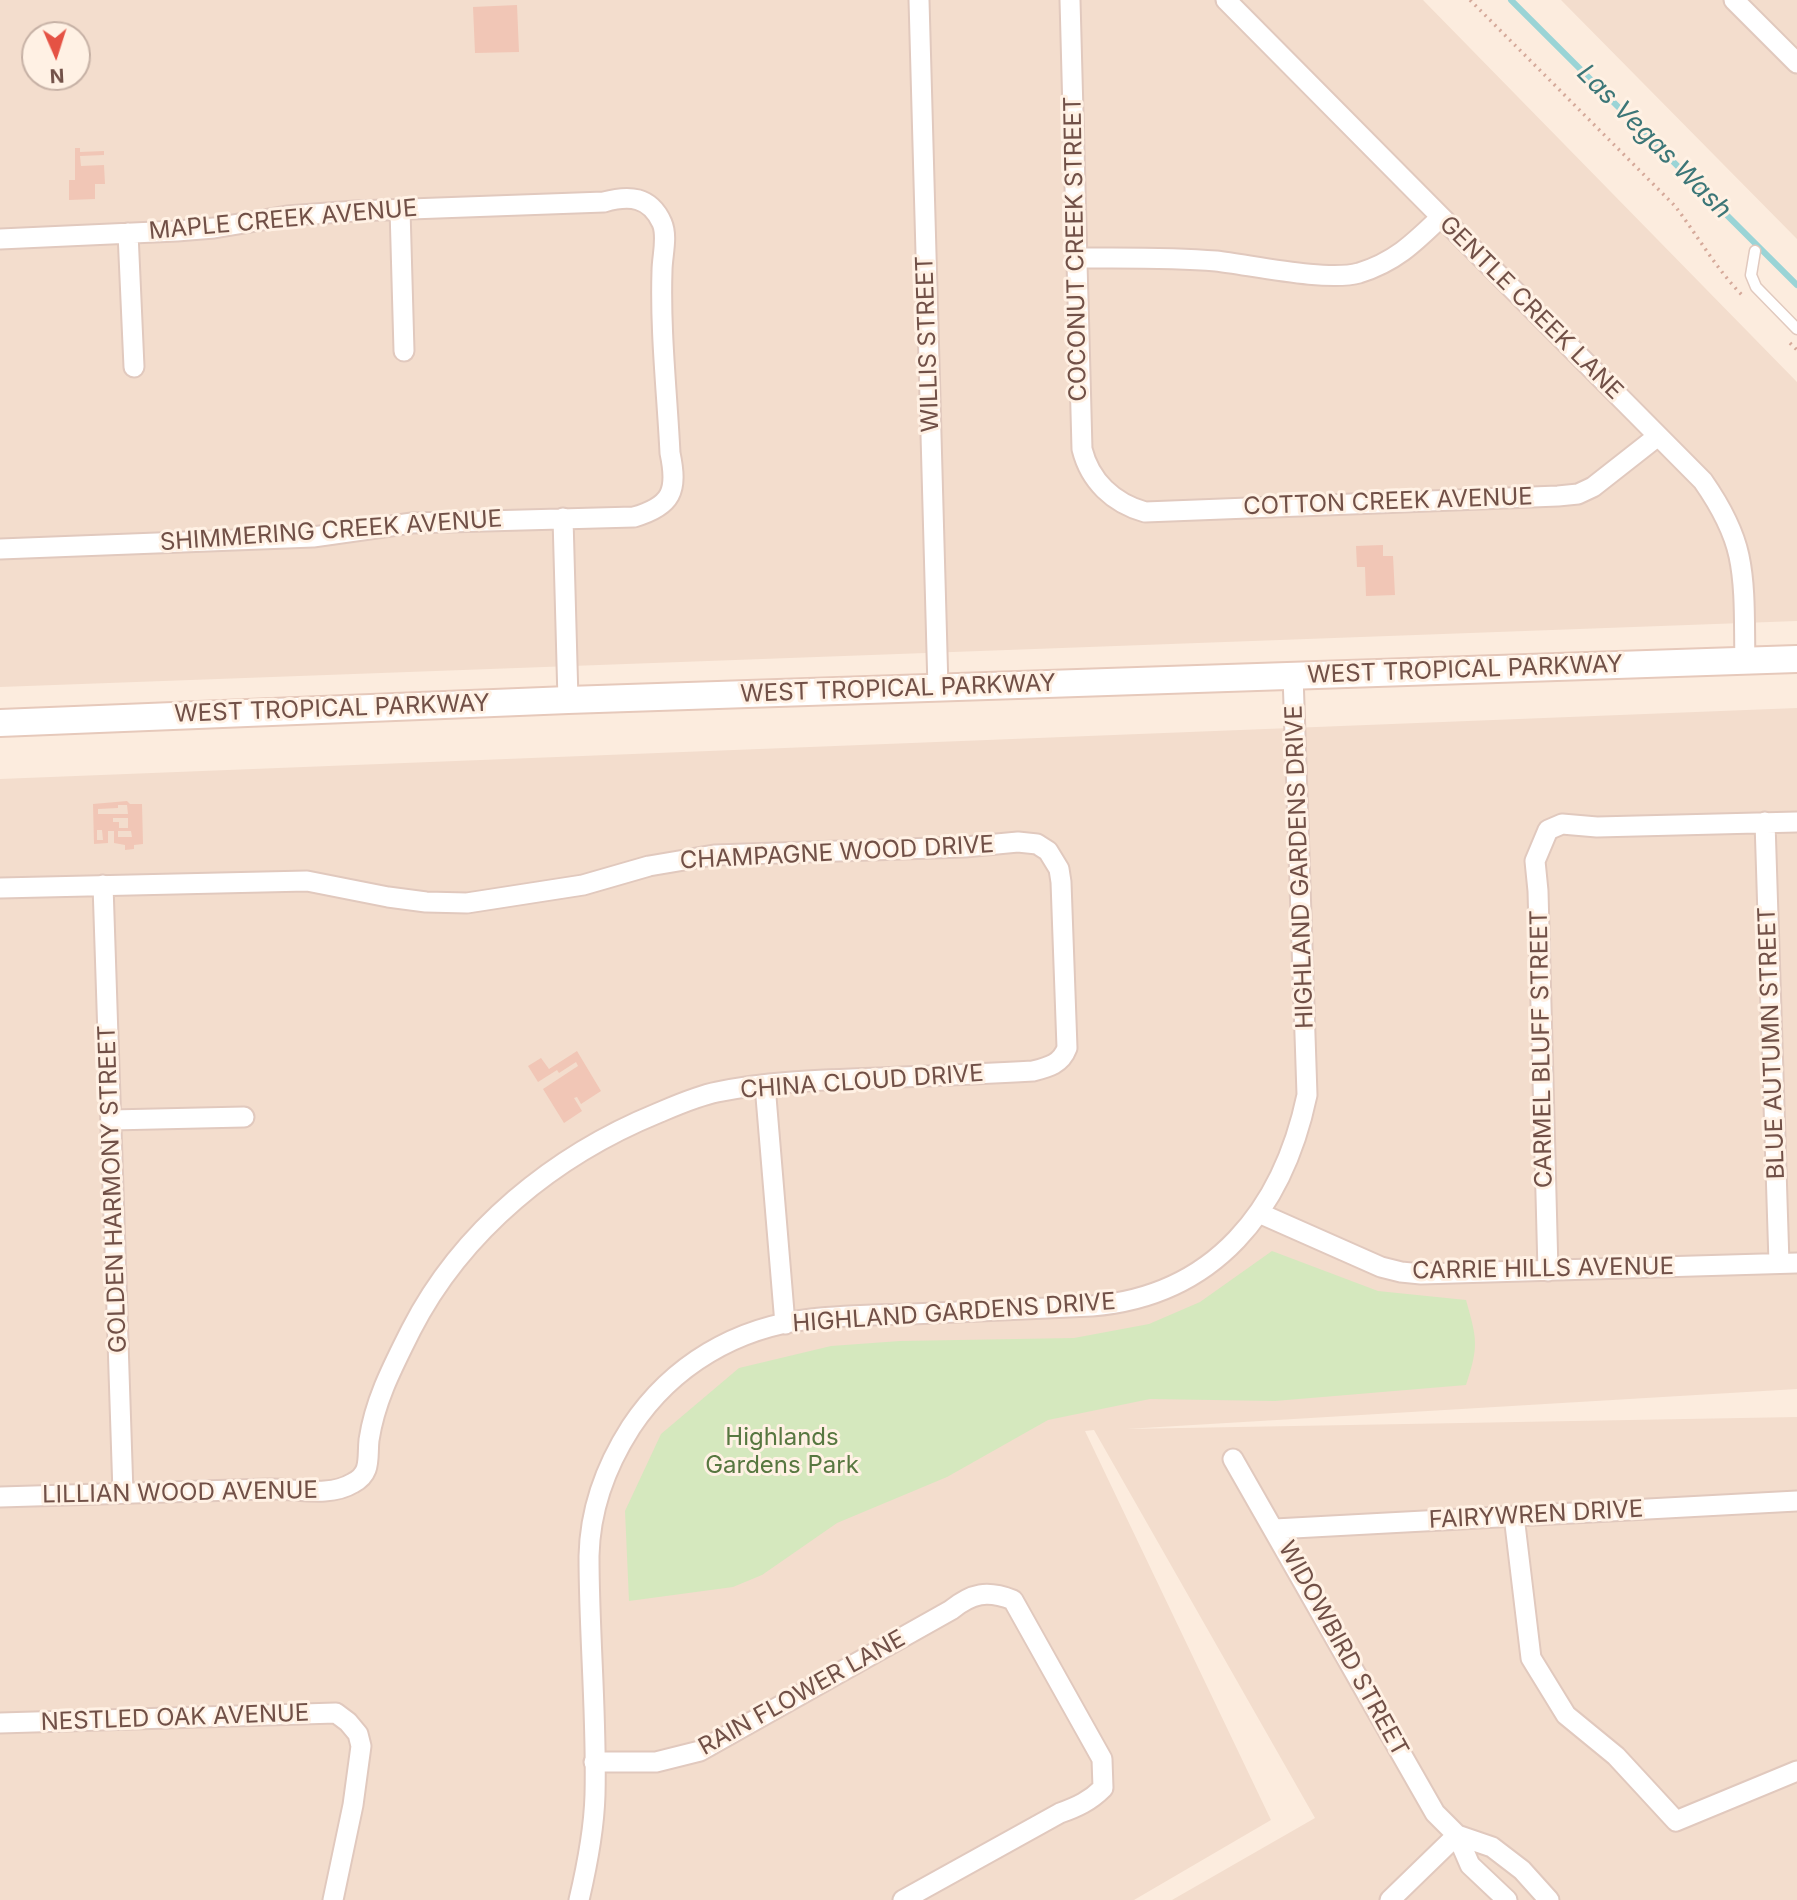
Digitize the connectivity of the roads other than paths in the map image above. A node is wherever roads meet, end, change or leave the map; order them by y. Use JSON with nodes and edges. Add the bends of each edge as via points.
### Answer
{"nodes":[{"id":1,"x":919,"y":0,"type":"edge"},
{"id":2,"x":1070,"y":0,"type":"edge"},
{"id":3,"x":1226,"y":0,"type":"edge"},
{"id":4,"x":1734,"y":0,"type":"edge"},
{"id":5,"x":1794,"y":54,"type":"edge"},
{"id":6,"x":400,"y":209,"type":"junction"},
{"id":7,"x":1441,"y":217,"type":"junction"},
{"id":8,"x":128,"y":233,"type":"junction"},
{"id":9,"x":0,"y":239,"type":"edge"},
{"id":10,"x":1755,"y":251,"type":"dead end"},
{"id":11,"x":1077,"y":258,"type":"junction"},
{"id":12,"x":1797,"y":329,"type":"edge"},
{"id":13,"x":404,"y":351,"type":"dead end"},
{"id":14,"x":134,"y":367,"type":"dead end"},
{"id":15,"x":1658,"y":436,"type":"junction"},
{"id":16,"x":1106,"y":491,"type":"joint"},
{"id":17,"x":661,"y":507,"type":"joint"},
{"id":18,"x":563,"y":518,"type":"junction"},
{"id":19,"x":0,"y":549,"type":"edge"},
{"id":20,"x":1797,"y":659,"type":"edge"},
{"id":21,"x":1745,"y":661,"type":"junction"},
{"id":22,"x":1293,"y":675,"type":"junction"},
{"id":23,"x":938,"y":688,"type":"junction"},
{"id":24,"x":568,"y":700,"type":"junction"},
{"id":25,"x":0,"y":723,"type":"edge"},
{"id":26,"x":1765,"y":822,"type":"junction"},
{"id":27,"x":1797,"y":822,"type":"edge"},
{"id":28,"x":103,"y":885,"type":"junction"},
{"id":29,"x":0,"y":888,"type":"edge"},
{"id":30,"x":1063,"y":1058,"type":"joint"},
{"id":31,"x":765,"y":1085,"type":"junction"},
{"id":32,"x":244,"y":1117,"type":"dead end"},
{"id":33,"x":111,"y":1120,"type":"junction"},
{"id":34,"x":1259,"y":1213,"type":"junction"},
{"id":35,"x":1788,"y":1263,"type":"edge"},
{"id":36,"x":1548,"y":1271,"type":"junction"},
{"id":37,"x":785,"y":1324,"type":"junction"},
{"id":38,"x":1233,"y":1459,"type":"dead end"},
{"id":39,"x":358,"y":1481,"type":"joint"},
{"id":40,"x":123,"y":1493,"type":"junction"},
{"id":41,"x":0,"y":1497,"type":"edge"},
{"id":42,"x":1797,"y":1501,"type":"edge"},
{"id":43,"x":1514,"y":1516,"type":"junction"},
{"id":44,"x":1275,"y":1529,"type":"junction"},
{"id":45,"x":0,"y":1723,"type":"edge"},
{"id":46,"x":594,"y":1762,"type":"junction"},
{"id":47,"x":1797,"y":1770,"type":"edge"},
{"id":48,"x":1457,"y":1835,"type":"junction"},
{"id":49,"x":333,"y":1900,"type":"edge"},
{"id":50,"x":579,"y":1900,"type":"edge"},
{"id":51,"x":903,"y":1900,"type":"edge"},
{"id":52,"x":1390,"y":1900,"type":"edge"},
{"id":53,"x":1507,"y":1900,"type":"edge"},
{"id":54,"x":1549,"y":1900,"type":"edge"}],
"edges":[{"from":1,"to":23,"type":"street","name":"WILLIS STREET"},
{"from":2,"to":11,"type":"street","name":"COCONUT CREEK STREET"},
{"from":3,"to":7,"type":"street","name":"GENTLE CREEK LANE"},
{"from":4,"to":5,"type":"street"},
{"from":6,"to":8,"type":"street","name":"MAPLE CREEK AVENUE"},
{"from":6,"to":13,"type":"street"},
{"from":6,"to":17,"type":"street","name":"MAPLE CREEK AVENUE","via":[[604,202],[623,197],[639,198],[648,205],[664,233],[673,470],[669,496]]},
{"from":7,"to":11,"type":"street","via":[[1405,251],[1356,274],[1214,261]]},
{"from":7,"to":15,"type":"street","name":"GENTLE CREEK LANE"},
{"from":8,"to":9,"type":"street","name":"MAPLE CREEK AVENUE"},
{"from":8,"to":14,"type":"street"},
{"from":10,"to":12,"type":"lane","via":[[1751,275],[1756,287]]},
{"from":11,"to":16,"type":"street","name":"COCONUT CREEK STREET","via":[[1082,449],[1092,476]]},
{"from":15,"to":16,"type":"street","name":"COTTON CREEK AVENUE","via":[[1593,487],[1558,496],[1144,512]]},
{"from":15,"to":21,"type":"street","name":"GENTLE CREEK LANE","via":[[1703,481],[1732,532],[1742,576]]},
{"from":17,"to":18,"type":"street","name":"SHIMMERING CREEK AVENUE","via":[[634,517]]},
{"from":18,"to":19,"type":"street","name":"SHIMMERING CREEK AVENUE","via":[[412,523],[313,537]]},
{"from":18,"to":24,"type":"street"},
{"from":20,"to":21,"type":"main road","name":"WEST TROPICAL PARKWAY"},
{"from":21,"to":22,"type":"main road","name":"WEST TROPICAL PARKWAY"},
{"from":22,"to":23,"type":"main road","name":"WEST TROPICAL PARKWAY"},
{"from":22,"to":34,"type":"street","name":"HIGHLAND GARDENS DRIVE","via":[[1307,1095],[1290,1155]]},
{"from":23,"to":24,"type":"main road","name":"WEST TROPICAL PARKWAY"},
{"from":24,"to":25,"type":"main road","name":"WEST TROPICAL PARKWAY"},
{"from":26,"to":27,"type":"street"},
{"from":26,"to":35,"type":"street","name":"BLUE AUTUMN STREET"},
{"from":26,"to":36,"type":"street","name":"CARMEL BLUFF STREET","via":[[1562,824],[1548,830],[1535,861]]},
{"from":28,"to":29,"type":"street","name":"CHAMPAGNE WOOD DRIVE"},
{"from":28,"to":30,"type":"street","name":"CHAMPAGNE WOOD DRIVE","via":[[307,881],[388,897],[467,903],[583,885],[649,866],[714,855],[1037,844],[1048,851],[1061,882],[1067,1048]]},
{"from":28,"to":33,"type":"street","name":"GOLDEN HARMONY STREET"},
{"from":30,"to":31,"type":"street","name":"CHINA CLOUD DRIVE","via":[[1033,1071]]},
{"from":31,"to":37,"type":"street"},
{"from":31,"to":39,"type":"street","name":"CHINA CLOUD DRIVE","via":[[713,1092],[634,1123],[595,1142],[513,1200],[451,1267],[413,1325],[386,1380],[373,1420],[370,1462]]},
{"from":32,"to":33,"type":"street"},
{"from":33,"to":40,"type":"street","name":"GOLDEN HARMONY STREET"},
{"from":34,"to":36,"type":"street","name":"CARRIE HILLS AVENUE","via":[[1401,1272]]},
{"from":34,"to":37,"type":"street","name":"HIGHLAND GARDENS DRIVE","via":[[1210,1263],[1184,1281],[1145,1297],[1119,1303]]},
{"from":35,"to":36,"type":"street","name":"CARRIE HILLS AVENUE"},
{"from":37,"to":46,"type":"street","name":"HIGHLAND GARDENS DRIVE","via":[[722,1344],[691,1363],[663,1386],[617,1449],[593,1515],[589,1553]]},
{"from":38,"to":44,"type":"street","name":"WIDOWBIRD STREET"},
{"from":39,"to":40,"type":"street","name":"LILLIAN WOOD AVENUE","via":[[331,1491]]},
{"from":40,"to":41,"type":"street","name":"LILLIAN WOOD AVENUE"},
{"from":42,"to":43,"type":"street","name":"FAIRYWREN DRIVE"},
{"from":43,"to":44,"type":"street","name":"FAIRYWREN DRIVE"},
{"from":43,"to":47,"type":"street","via":[[1531,1658],[1566,1714],[1616,1756],[1676,1821]]},
{"from":44,"to":48,"type":"street","name":"WIDOWBIRD STREET","via":[[1436,1813]]},
{"from":45,"to":49,"type":"street","name":"NESTLED OAK AVENUE","via":[[336,1713],[358,1734],[361,1746]]},
{"from":46,"to":50,"type":"street","name":"HIGHLAND GARDENS DRIVE","via":[[591,1835]]},
{"from":46,"to":51,"type":"street","name":"RAIN FLOWER LANE","via":[[656,1762],[700,1751],[966,1598],[982,1594],[1013,1600],[1093,1739],[1102,1759],[1103,1788],[1093,1798]]},
{"from":48,"to":52,"type":"street"},
{"from":48,"to":53,"type":"street","name":"WIDOWBIRD STREET","via":[[1470,1865]]},
{"from":48,"to":54,"type":"street","name":"WIDOWBIRD STREET","via":[[1492,1847],[1522,1870]]}]}
